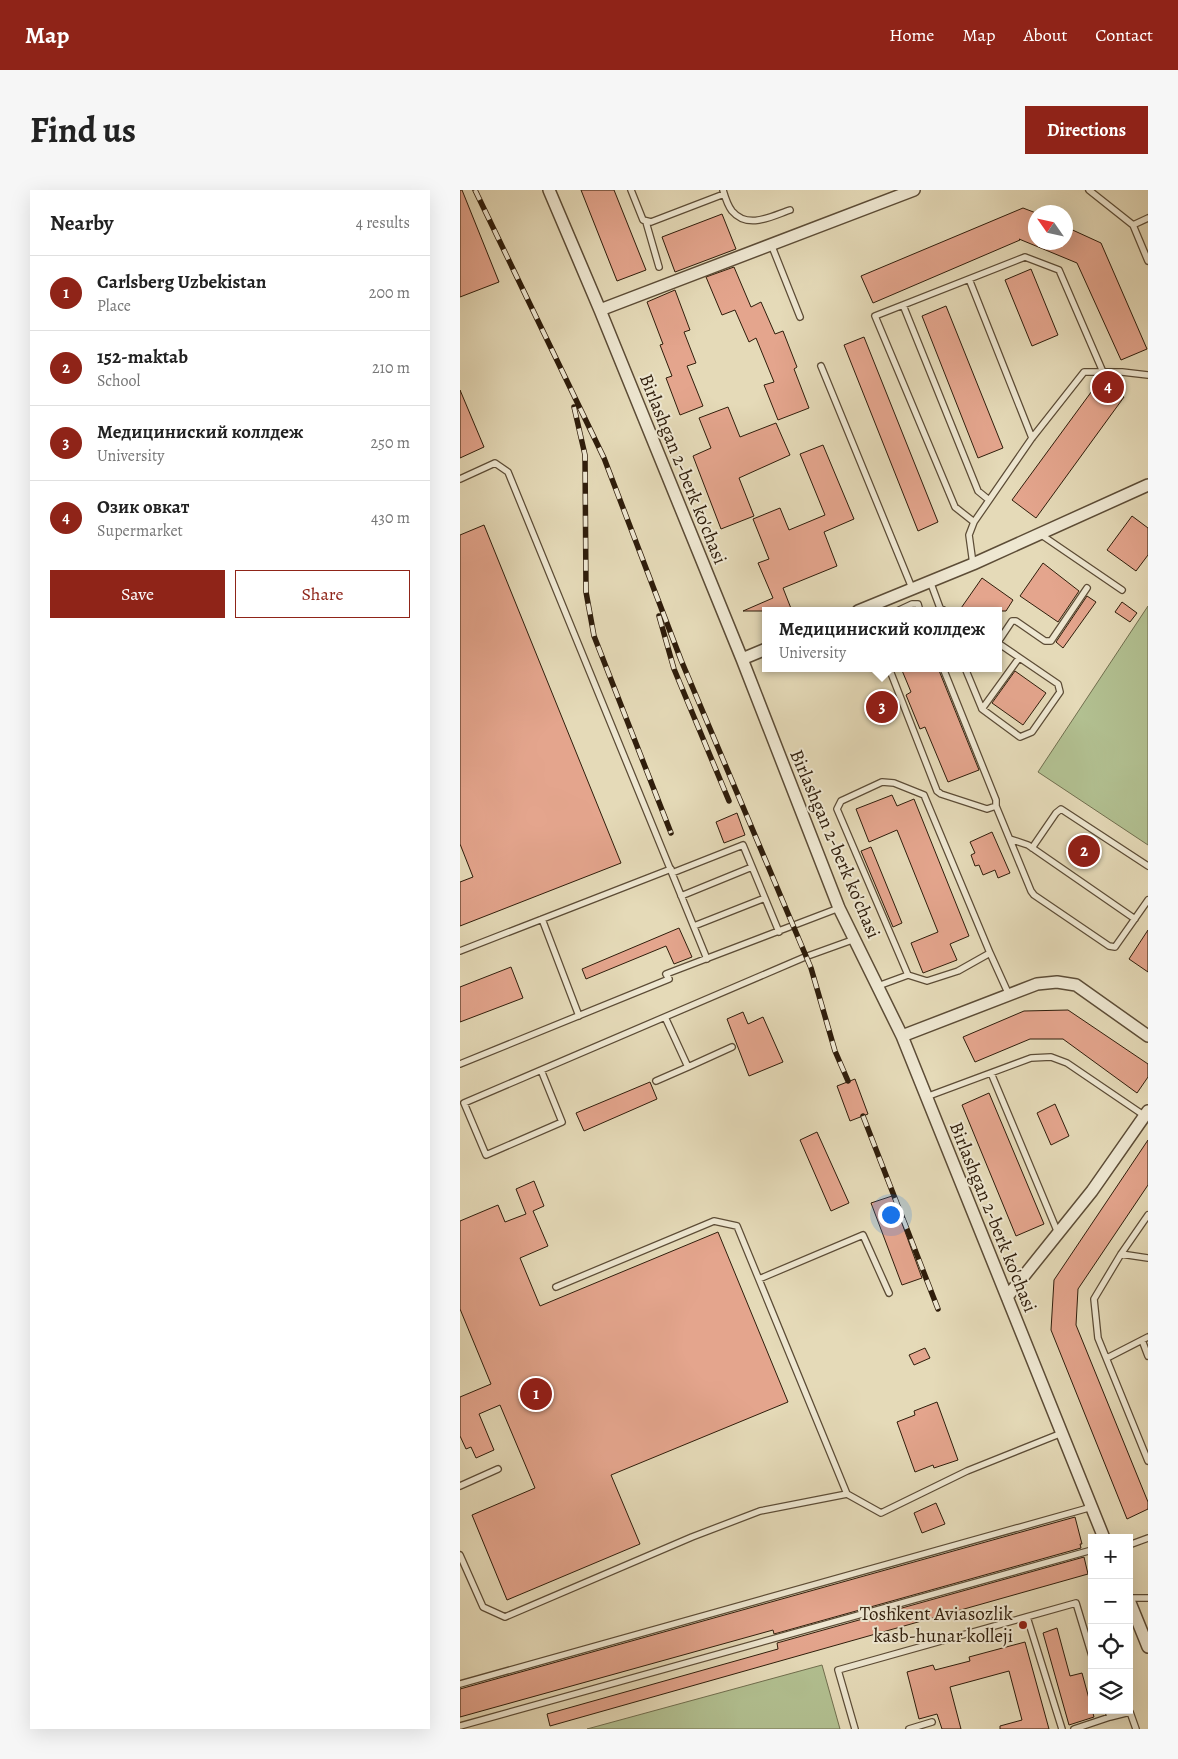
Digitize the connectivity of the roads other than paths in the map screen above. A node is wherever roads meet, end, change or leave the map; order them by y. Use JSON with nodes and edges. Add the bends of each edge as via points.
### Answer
{"nodes":[{"id":1,"x":549,"y":190,"type":"edge"},
{"id":2,"x":631,"y":190,"type":"edge"},
{"id":3,"x":914,"y":190,"type":"edge"},
{"id":4,"x":1089,"y":190,"type":"edge"},
{"id":5,"x":724,"y":192,"type":"edge"},
{"id":6,"x":790,"y":210,"type":"dead end"},
{"id":7,"x":1148,"y":218,"type":"edge"},
{"id":8,"x":646,"y":222,"type":"junction"},
{"id":9,"x":1133,"y":225,"type":"junction"},
{"id":10,"x":771,"y":244,"type":"junction"},
{"id":11,"x":1148,"y":261,"type":"edge"},
{"id":12,"x":659,"y":266,"type":"dead end"},
{"id":13,"x":969,"y":279,"type":"junction"},
{"id":14,"x":903,"y":305,"type":"junction"},
{"id":15,"x":600,"y":310,"type":"junction"},
{"id":16,"x":800,"y":317,"type":"dead end"},
{"id":17,"x":821,"y":366,"type":"dead end"},
{"id":18,"x":1103,"y":372,"type":"junction"},
{"id":19,"x":1148,"y":375,"type":"edge"},
{"id":20,"x":1032,"y":438,"type":"junction"},
{"id":21,"x":460,"y":479,"type":"edge"},
{"id":22,"x":1148,"y":485,"type":"edge"},
{"id":23,"x":989,"y":500,"type":"junction"},
{"id":24,"x":974,"y":522,"type":"junction"},
{"id":25,"x":1040,"y":534,"type":"junction"},
{"id":26,"x":973,"y":564,"type":"junction"},
{"id":27,"x":930,"y":581,"type":"junction"},
{"id":28,"x":912,"y":588,"type":"junction"},
{"id":29,"x":1087,"y":588,"type":"dead end"},
{"id":30,"x":1122,"y":590,"type":"dead end"},
{"id":31,"x":870,"y":607,"type":"edge"},
{"id":32,"x":906,"y":607,"type":"edge"},
{"id":33,"x":919,"y":607,"type":"edge"},
{"id":34,"x":941,"y":607,"type":"edge"},
{"id":35,"x":1002,"y":637,"type":"edge"},
{"id":36,"x":1002,"y":646,"type":"edge"},
{"id":37,"x":762,"y":651,"type":"edge"},
{"id":38,"x":1019,"y":658,"type":"junction"},
{"id":39,"x":742,"y":659,"type":"junction"},
{"id":40,"x":891,"y":672,"type":"edge"},
{"id":41,"x":945,"y":672,"type":"edge"},
{"id":42,"x":967,"y":672,"type":"edge"},
{"id":43,"x":982,"y":709,"type":"junction"},
{"id":44,"x":996,"y":806,"type":"junction"},
{"id":45,"x":1010,"y":839,"type":"junction"},
{"id":46,"x":1032,"y":848,"type":"junction"},
{"id":47,"x":1148,"y":866,"type":"edge"},
{"id":48,"x":752,"y":867,"type":"junction"},
{"id":49,"x":671,"y":871,"type":"junction"},
{"id":50,"x":682,"y":896,"type":"junction"},
{"id":51,"x":765,"y":898,"type":"junction"},
{"id":52,"x":1148,"y":900,"type":"edge"},
{"id":53,"x":839,"y":908,"type":"junction"},
{"id":54,"x":542,"y":919,"type":"junction"},
{"id":55,"x":1135,"y":919,"type":"junction"},
{"id":56,"x":694,"y":926,"type":"junction"},
{"id":57,"x":779,"y":932,"type":"junction"},
{"id":58,"x":855,"y":938,"type":"junction"},
{"id":59,"x":460,"y":951,"type":"edge"},
{"id":60,"x":990,"y":953,"type":"junction"},
{"id":61,"x":707,"y":959,"type":"junction"},
{"id":62,"x":908,"y":975,"type":"junction"},
{"id":63,"x":878,"y":986,"type":"junction"},
{"id":64,"x":1009,"y":995,"type":"junction"},
{"id":65,"x":579,"y":1016,"type":"junction"},
{"id":66,"x":665,"y":1017,"type":"junction"},
{"id":67,"x":902,"y":1036,"type":"junction"},
{"id":68,"x":1148,"y":1036,"type":"edge"},
{"id":69,"x":732,"y":1047,"type":"dead end"},
{"id":70,"x":460,"y":1064,"type":"edge"},
{"id":71,"x":688,"y":1067,"type":"junction"},
{"id":72,"x":540,"y":1070,"type":"junction"},
{"id":73,"x":991,"y":1073,"type":"junction"},
{"id":74,"x":656,"y":1081,"type":"dead end"},
{"id":75,"x":926,"y":1097,"type":"junction"},
{"id":76,"x":1146,"y":1113,"type":"edge"},
{"id":77,"x":1148,"y":1215,"type":"edge"},
{"id":78,"x":1058,"y":1234,"type":"junction"},
{"id":79,"x":1121,"y":1254,"type":"junction"},
{"id":80,"x":1148,"y":1258,"type":"edge"},
{"id":81,"x":758,"y":1279,"type":"junction"},
{"id":82,"x":556,"y":1287,"type":"dead end"},
{"id":83,"x":889,"y":1293,"type":"dead end"},
{"id":84,"x":1007,"y":1297,"type":"junction"},
{"id":85,"x":1145,"y":1338,"type":"edge"},
{"id":86,"x":1148,"y":1356,"type":"edge"},
{"id":87,"x":1107,"y":1358,"type":"junction"},
{"id":88,"x":1062,"y":1433,"type":"junction"},
{"id":89,"x":1148,"y":1461,"type":"edge"},
{"id":90,"x":498,"y":1469,"type":"dead end"},
{"id":91,"x":460,"y":1486,"type":"edge"},
{"id":92,"x":847,"y":1494,"type":"junction"},
{"id":93,"x":1092,"y":1507,"type":"junction"},
{"id":94,"x":1102,"y":1534,"type":"edge"},
{"id":95,"x":1148,"y":1538,"type":"edge"},
{"id":96,"x":1133,"y":1544,"type":"edge"},
{"id":97,"x":1088,"y":1551,"type":"edge"},
{"id":98,"x":460,"y":1555,"type":"edge"},
{"id":99,"x":1148,"y":1598,"type":"edge"},
{"id":100,"x":1133,"y":1599,"type":"edge"},
{"id":101,"x":1133,"y":1609,"type":"edge"},
{"id":102,"x":1028,"y":1617,"type":"junction"},
{"id":103,"x":1088,"y":1643,"type":"edge"},
{"id":104,"x":1148,"y":1647,"type":"edge"},
{"id":105,"x":460,"y":1684,"type":"edge"},
{"id":106,"x":1107,"y":1714,"type":"edge"},
{"id":107,"x":1131,"y":1714,"type":"edge"},
{"id":108,"x":932,"y":1722,"type":"dead end"},
{"id":109,"x":460,"y":1726,"type":"edge"},
{"id":110,"x":855,"y":1729,"type":"edge"},
{"id":111,"x":909,"y":1729,"type":"edge"},
{"id":112,"x":1062,"y":1729,"type":"edge"},
{"id":113,"x":1074,"y":1729,"type":"edge"},
{"id":114,"x":1136,"y":1729,"type":"edge"}],
"edges":[{"from":1,"to":15,"type":"street","name":"Birlashgan 2-berk ko'chasi"},
{"from":2,"to":8,"type":"lane"},
{"from":3,"to":10,"type":"street"},
{"from":4,"to":9,"type":"lane"},
{"from":5,"to":6,"type":"lane","via":[[732,211],[743,220],[754,222]]},
{"from":5,"to":8,"type":"lane"},
{"from":7,"to":9,"type":"lane"},
{"from":8,"to":12,"type":"lane"},
{"from":9,"to":11,"type":"lane"},
{"from":10,"to":15,"type":"street"},
{"from":10,"to":16,"type":"lane"},
{"from":13,"to":14,"type":"lane"},
{"from":13,"to":18,"type":"lane","via":[[1025,257],[1059,270]]},
{"from":13,"to":20,"type":"lane"},
{"from":14,"to":23,"type":"lane","via":[[978,492]]},
{"from":14,"to":24,"type":"lane","via":[[875,316],[955,507]]},
{"from":15,"to":39,"type":"street","name":"Birlashgan 2-berk ko'chasi"},
{"from":17,"to":28,"type":"lane"},
{"from":18,"to":19,"type":"lane"},
{"from":18,"to":20,"type":"lane","via":[[1084,372]]},
{"from":20,"to":23,"type":"lane"},
{"from":21,"to":49,"type":"lane","via":[[495,463],[508,472]]},
{"from":22,"to":25,"type":"street"},
{"from":23,"to":24,"type":"lane"},
{"from":24,"to":26,"type":"lane","via":[[969,535]]},
{"from":25,"to":26,"type":"street"},
{"from":25,"to":30,"type":"lane"},
{"from":26,"to":27,"type":"street"},
{"from":27,"to":28,"type":"street"},
{"from":27,"to":34,"type":"lane"},
{"from":28,"to":31,"type":"street"},
{"from":29,"to":35,"type":"lane","via":[[1051,642],[1016,621],[1012,621]]},
{"from":32,"to":33,"type":"lane","via":[[918,604]]},
{"from":36,"to":38,"type":"lane"},
{"from":37,"to":39,"type":"street"},
{"from":38,"to":43,"type":"lane"},
{"from":38,"to":43,"type":"lane","via":[[1058,684],[1060,692],[1038,724],[1032,732],[1020,737]]},
{"from":39,"to":53,"type":"street","name":"Birlashgan 2-berk ko'chasi"},
{"from":40,"to":44,"type":"lane","via":[[937,791],[987,809]]},
{"from":41,"to":44,"type":"lane"},
{"from":42,"to":43,"type":"lane"},
{"from":44,"to":45,"type":"lane"},
{"from":45,"to":46,"type":"lane"},
{"from":45,"to":55,"type":"lane","via":[[1034,895],[1109,946],[1115,947]]},
{"from":46,"to":47,"type":"lane","via":[[1061,809]]},
{"from":46,"to":55,"type":"lane"},
{"from":48,"to":49,"type":"lane","via":[[743,845]]},
{"from":48,"to":50,"type":"lane"},
{"from":48,"to":51,"type":"lane"},
{"from":49,"to":50,"type":"lane"},
{"from":49,"to":54,"type":"lane"},
{"from":50,"to":56,"type":"lane"},
{"from":51,"to":56,"type":"lane"},
{"from":51,"to":57,"type":"lane"},
{"from":52,"to":55,"type":"lane"},
{"from":53,"to":57,"type":"lane"},
{"from":53,"to":58,"type":"street","name":"Birlashgan 2-berk ko'chasi"},
{"from":54,"to":59,"type":"lane"},
{"from":54,"to":65,"type":"lane"},
{"from":56,"to":61,"type":"lane"},
{"from":57,"to":61,"type":"lane"},
{"from":58,"to":63,"type":"street","name":"Birlashgan 2-berk ko'chasi"},
{"from":58,"to":66,"type":"lane"},
{"from":60,"to":62,"type":"lane","via":[[958,971],[926,980]]},
{"from":60,"to":62,"type":"lane","via":[[924,795],[894,783],[882,782],[841,801],[836,809]]},
{"from":60,"to":64,"type":"lane"},
{"from":61,"to":65,"type":"lane","via":[[666,974],[669,980]]},
{"from":62,"to":63,"type":"lane"},
{"from":63,"to":67,"type":"street","name":"Birlashgan 2-berk ko'chasi"},
{"from":64,"to":67,"type":"street"},
{"from":64,"to":68,"type":"street","via":[[1036,984],[1057,982],[1076,985]]},
{"from":65,"to":70,"type":"lane"},
{"from":66,"to":71,"type":"lane"},
{"from":66,"to":72,"type":"lane"},
{"from":67,"to":75,"type":"street","name":"Birlashgan 2-berk ko'chasi"},
{"from":69,"to":71,"type":"lane"},
{"from":71,"to":74,"type":"lane"},
{"from":72,"to":72,"type":"lane","via":[[464,1103],[486,1155],[562,1122]]},
{"from":73,"to":75,"type":"lane"},
{"from":73,"to":76,"type":"lane","via":[[1031,1058],[1051,1057],[1067,1063]]},
{"from":73,"to":78,"type":"lane"},
{"from":75,"to":84,"type":"street","name":"Birlashgan 2-berk ko'chasi"},
{"from":76,"to":78,"type":"street"},
{"from":77,"to":79,"type":"lane"},
{"from":78,"to":84,"type":"street"},
{"from":79,"to":80,"type":"lane"},
{"from":79,"to":87,"type":"lane","via":[[1094,1299],[1098,1338]]},
{"from":81,"to":82,"type":"lane","via":[[737,1226],[714,1221]]},
{"from":81,"to":83,"type":"lane","via":[[863,1235]]},
{"from":81,"to":92,"type":"lane"},
{"from":84,"to":88,"type":"street","name":"Birlashgan 2-berk ko'chasi"},
{"from":85,"to":86,"type":"lane"},
{"from":85,"to":87,"type":"lane"},
{"from":87,"to":89,"type":"lane"},
{"from":88,"to":92,"type":"lane","via":[[967,1470],[881,1513]]},
{"from":88,"to":93,"type":"street","name":"Birlashgan 2-berk ko'chasi"},
{"from":90,"to":91,"type":"lane"},
{"from":92,"to":98,"type":"lane","via":[[760,1511],[505,1617],[483,1607]]},
{"from":93,"to":94,"type":"street","name":"Birlashgan 2-berk ko'chasi"},
{"from":93,"to":105,"type":"lane"},
{"from":95,"to":96,"type":"lane"},
{"from":97,"to":109,"type":"lane"},
{"from":99,"to":100,"type":"lane"},
{"from":101,"to":104,"type":"street"},
{"from":102,"to":103,"type":"lane","via":[[1076,1604]]},
{"from":102,"to":110,"type":"lane","via":[[838,1670]]},
{"from":102,"to":112,"type":"lane"},
{"from":106,"to":113,"type":"lane"},
{"from":107,"to":114,"type":"lane"},
{"from":108,"to":111,"type":"lane"}]}
